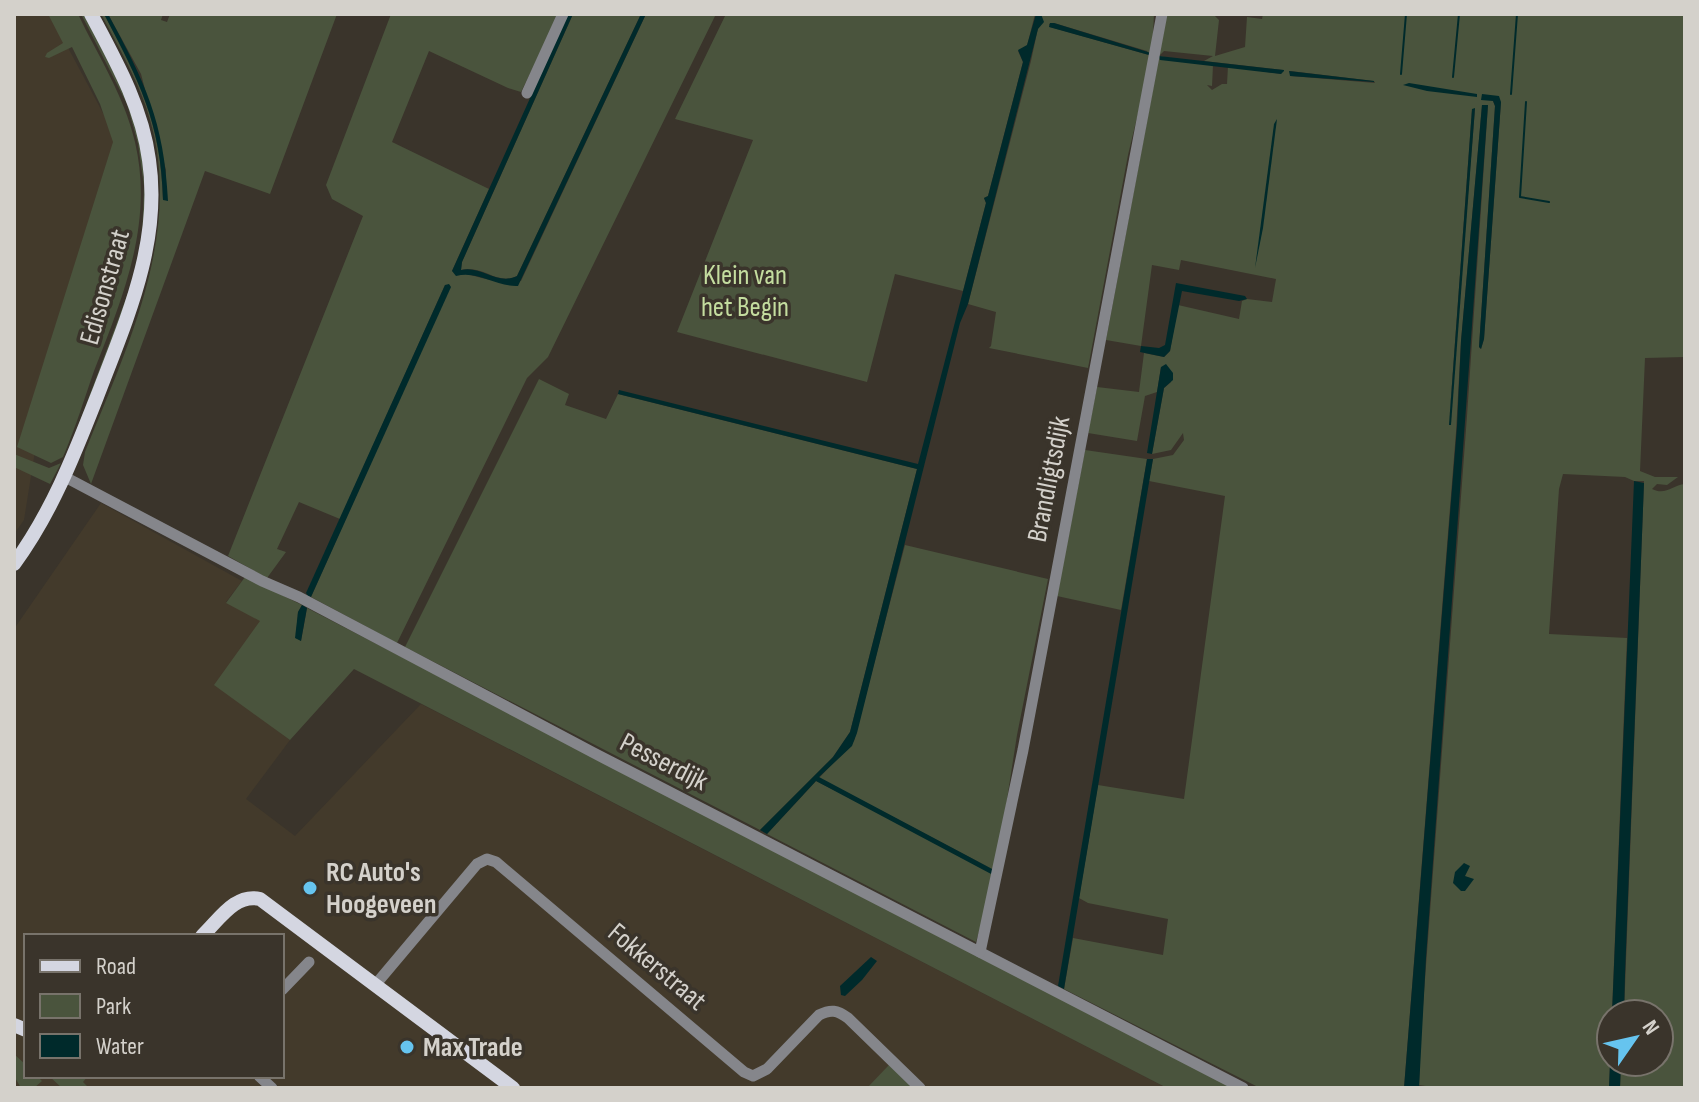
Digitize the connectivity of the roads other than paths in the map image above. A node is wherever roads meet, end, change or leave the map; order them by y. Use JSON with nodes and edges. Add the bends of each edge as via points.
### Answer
{"nodes":[{"id":1,"x":91,"y":14,"type":"edge"},
{"id":2,"x":563,"y":14,"type":"edge"},
{"id":3,"x":1162,"y":14,"type":"edge"},
{"id":4,"x":527,"y":93,"type":"dead end"},
{"id":5,"x":65,"y":477,"type":"junction"},
{"id":6,"x":14,"y":564,"type":"edge"},
{"id":7,"x":204,"y":934,"type":"edge"},
{"id":8,"x":980,"y":952,"type":"junction"},
{"id":9,"x":309,"y":962,"type":"dead end"},
{"id":10,"x":376,"y":984,"type":"junction"},
{"id":11,"x":284,"y":988,"type":"edge"},
{"id":12,"x":513,"y":1088,"type":"edge"},
{"id":13,"x":920,"y":1088,"type":"edge"},
{"id":14,"x":1243,"y":1088,"type":"edge"}],
"edges":[{"from":1,"to":5,"type":"main road","name":"Edisonstraat","via":[[133,99],[150,162],[152,214],[135,294]]},
{"from":2,"to":4,"type":"street"},
{"from":3,"to":8,"type":"street","name":"Brandligtsdijk"},
{"from":5,"to":6,"type":"main road","name":"Edisonstraat"},
{"from":5,"to":8,"type":"street","name":"Pesserdijk"},
{"from":7,"to":10,"type":"main road","via":[[236,902],[256,898]]},
{"from":8,"to":14,"type":"street","name":"Pesserdijk"},
{"from":9,"to":11,"type":"street"},
{"from":10,"to":12,"type":"main road"},
{"from":10,"to":13,"type":"street","name":"Fokkerstraat","via":[[477,864],[487,859],[744,1072],[753,1076],[767,1069],[829,1010],[848,1018]]}]}
